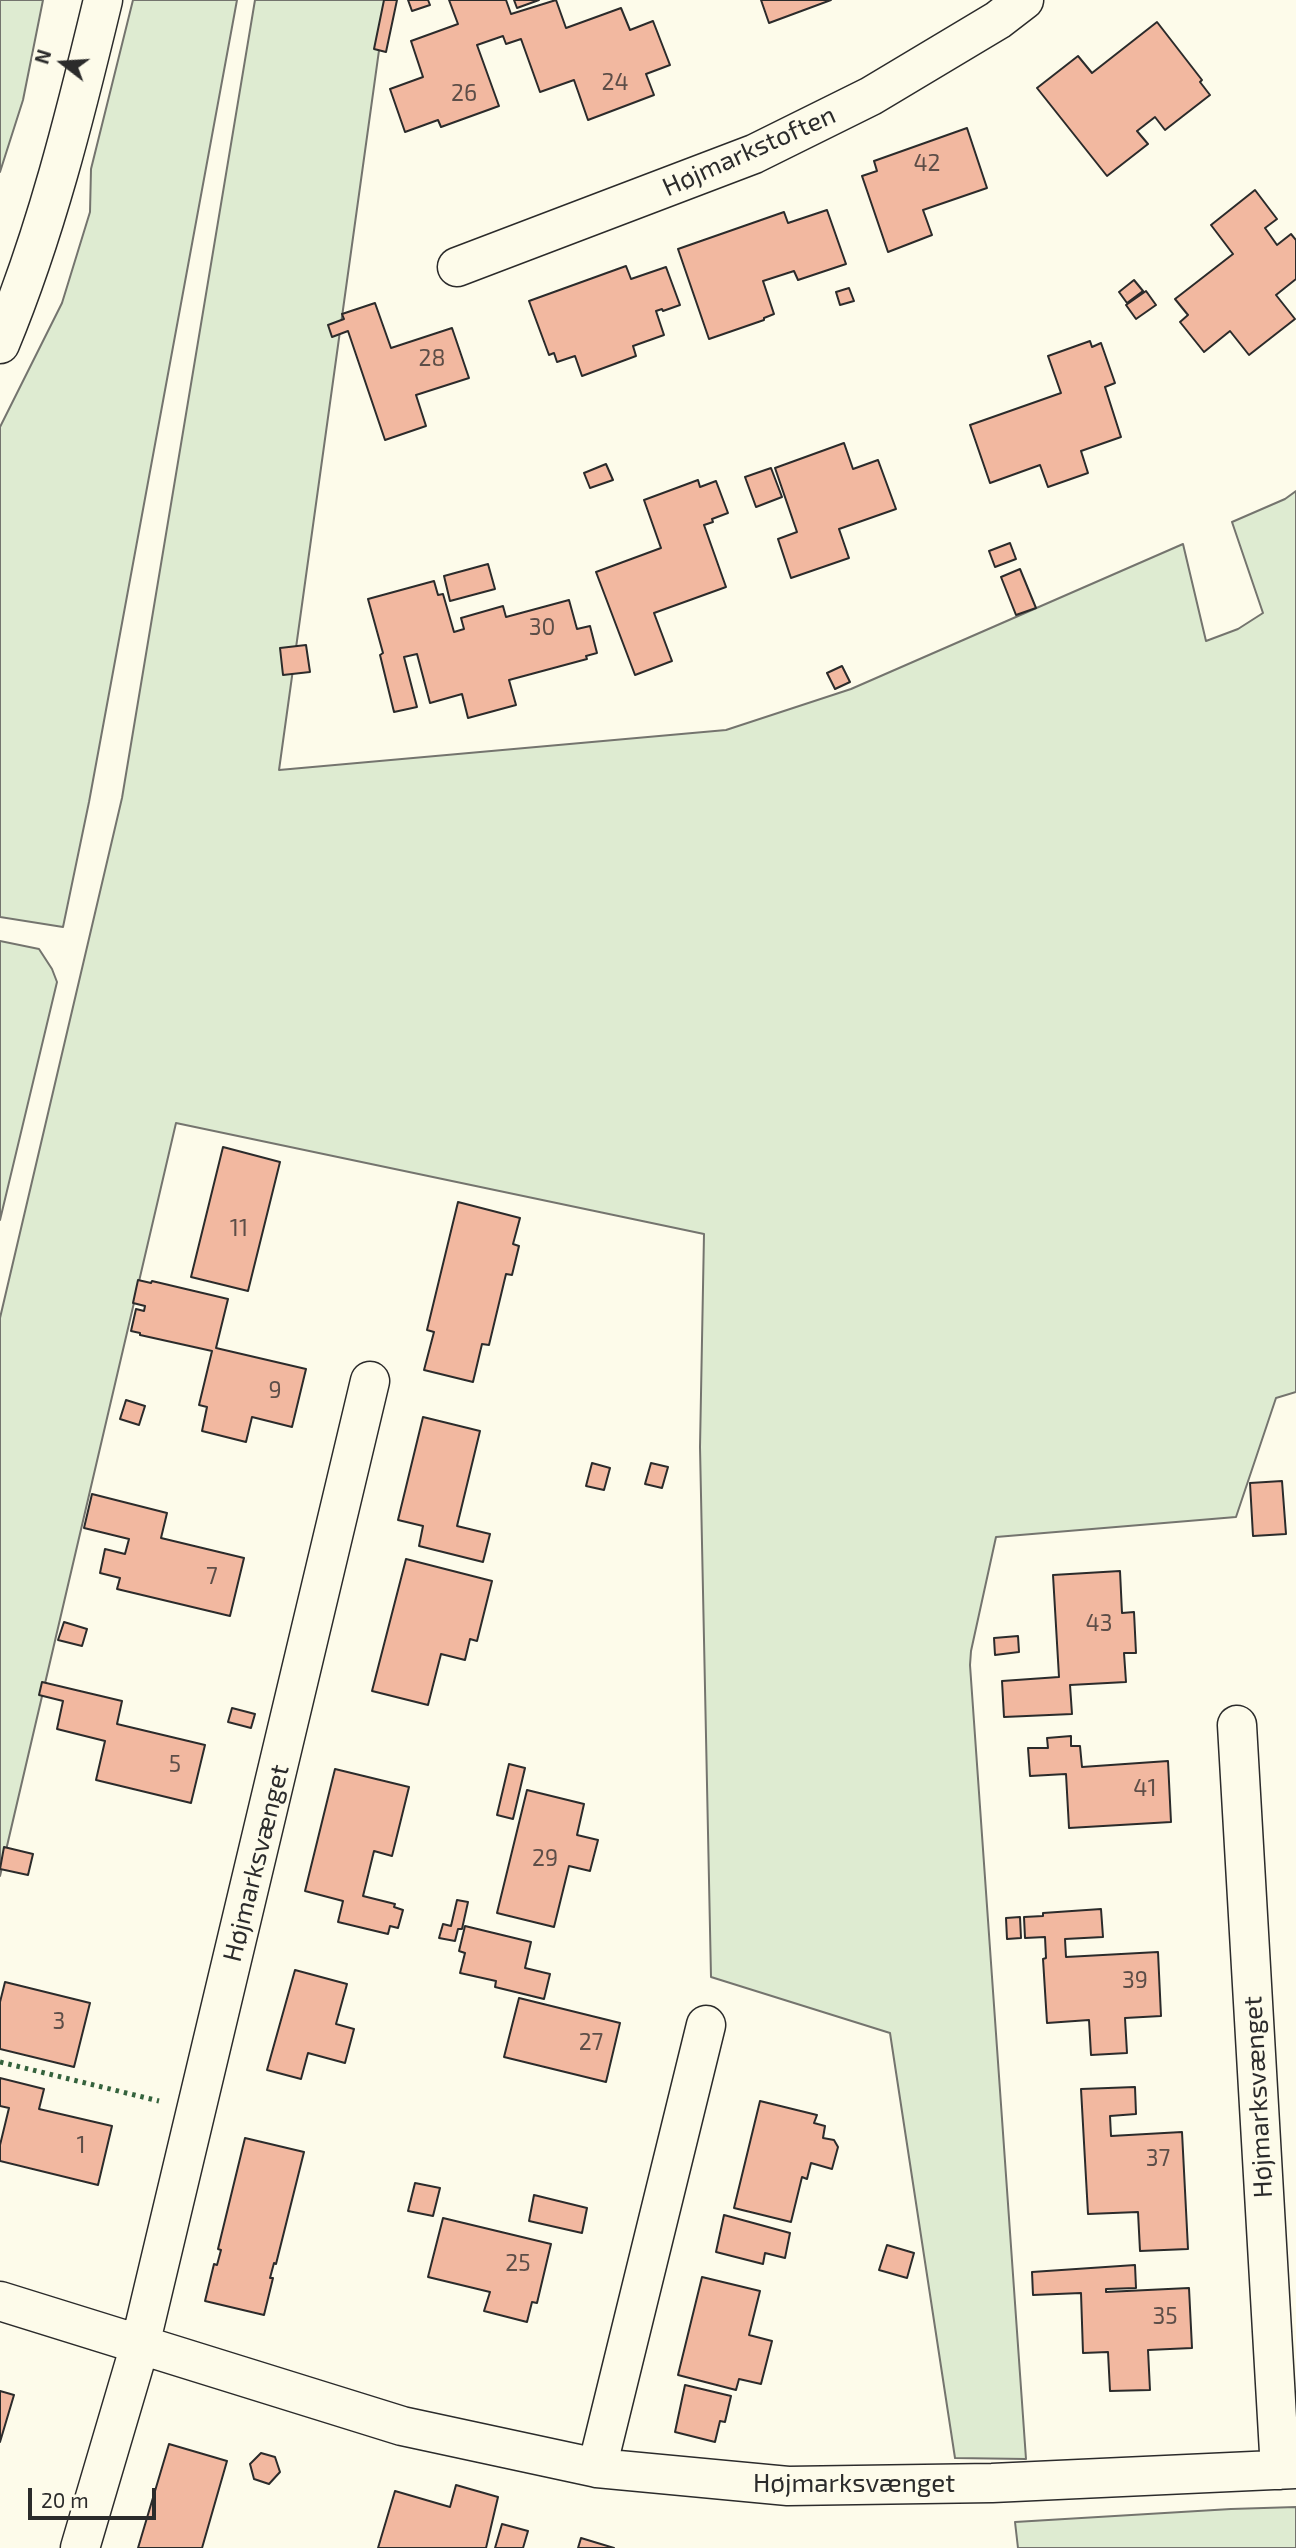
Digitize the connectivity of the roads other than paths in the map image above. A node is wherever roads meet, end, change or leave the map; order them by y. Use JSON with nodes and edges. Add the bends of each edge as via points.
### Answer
{"nodes":[{"id":1,"x":103,"y":0,"type":"edge"},
{"id":2,"x":1024,"y":0,"type":"edge"},
{"id":3,"x":457,"y":267,"type":"dead end"},
{"id":4,"x":0,"y":344,"type":"edge"},
{"id":5,"x":370,"y":1381,"type":"dead end"},
{"id":6,"x":1237,"y":1725,"type":"dead end"},
{"id":7,"x":706,"y":2025,"type":"dead end"},
{"id":8,"x":0,"y":2301,"type":"edge"},
{"id":9,"x":140,"y":2345,"type":"junction"},
{"id":10,"x":597,"y":2468,"type":"junction"},
{"id":11,"x":1288,"y":2470,"type":"edge"},
{"id":12,"x":80,"y":2548,"type":"edge"}],
"edges":[{"from":1,"to":4,"type":"street","via":[[70,138]]},
{"from":2,"to":3,"type":"street","name":"Højmarkstoften","via":[[871,96],[754,154]]},
{"from":5,"to":9,"type":"street","name":"Højmarksvænget"},
{"from":6,"to":11,"type":"street","name":"Højmarksvænget"},
{"from":7,"to":10,"type":"street"},
{"from":8,"to":9,"type":"street","name":"Højmarksvænget"},
{"from":9,"to":10,"type":"street","name":"Højmarksvænget","via":[[402,2426]]},
{"from":9,"to":12,"type":"street","name":"Højmarksvænget"},
{"from":10,"to":11,"type":"street","name":"Højmarksvænget","via":[[788,2486],[992,2483]]}]}
